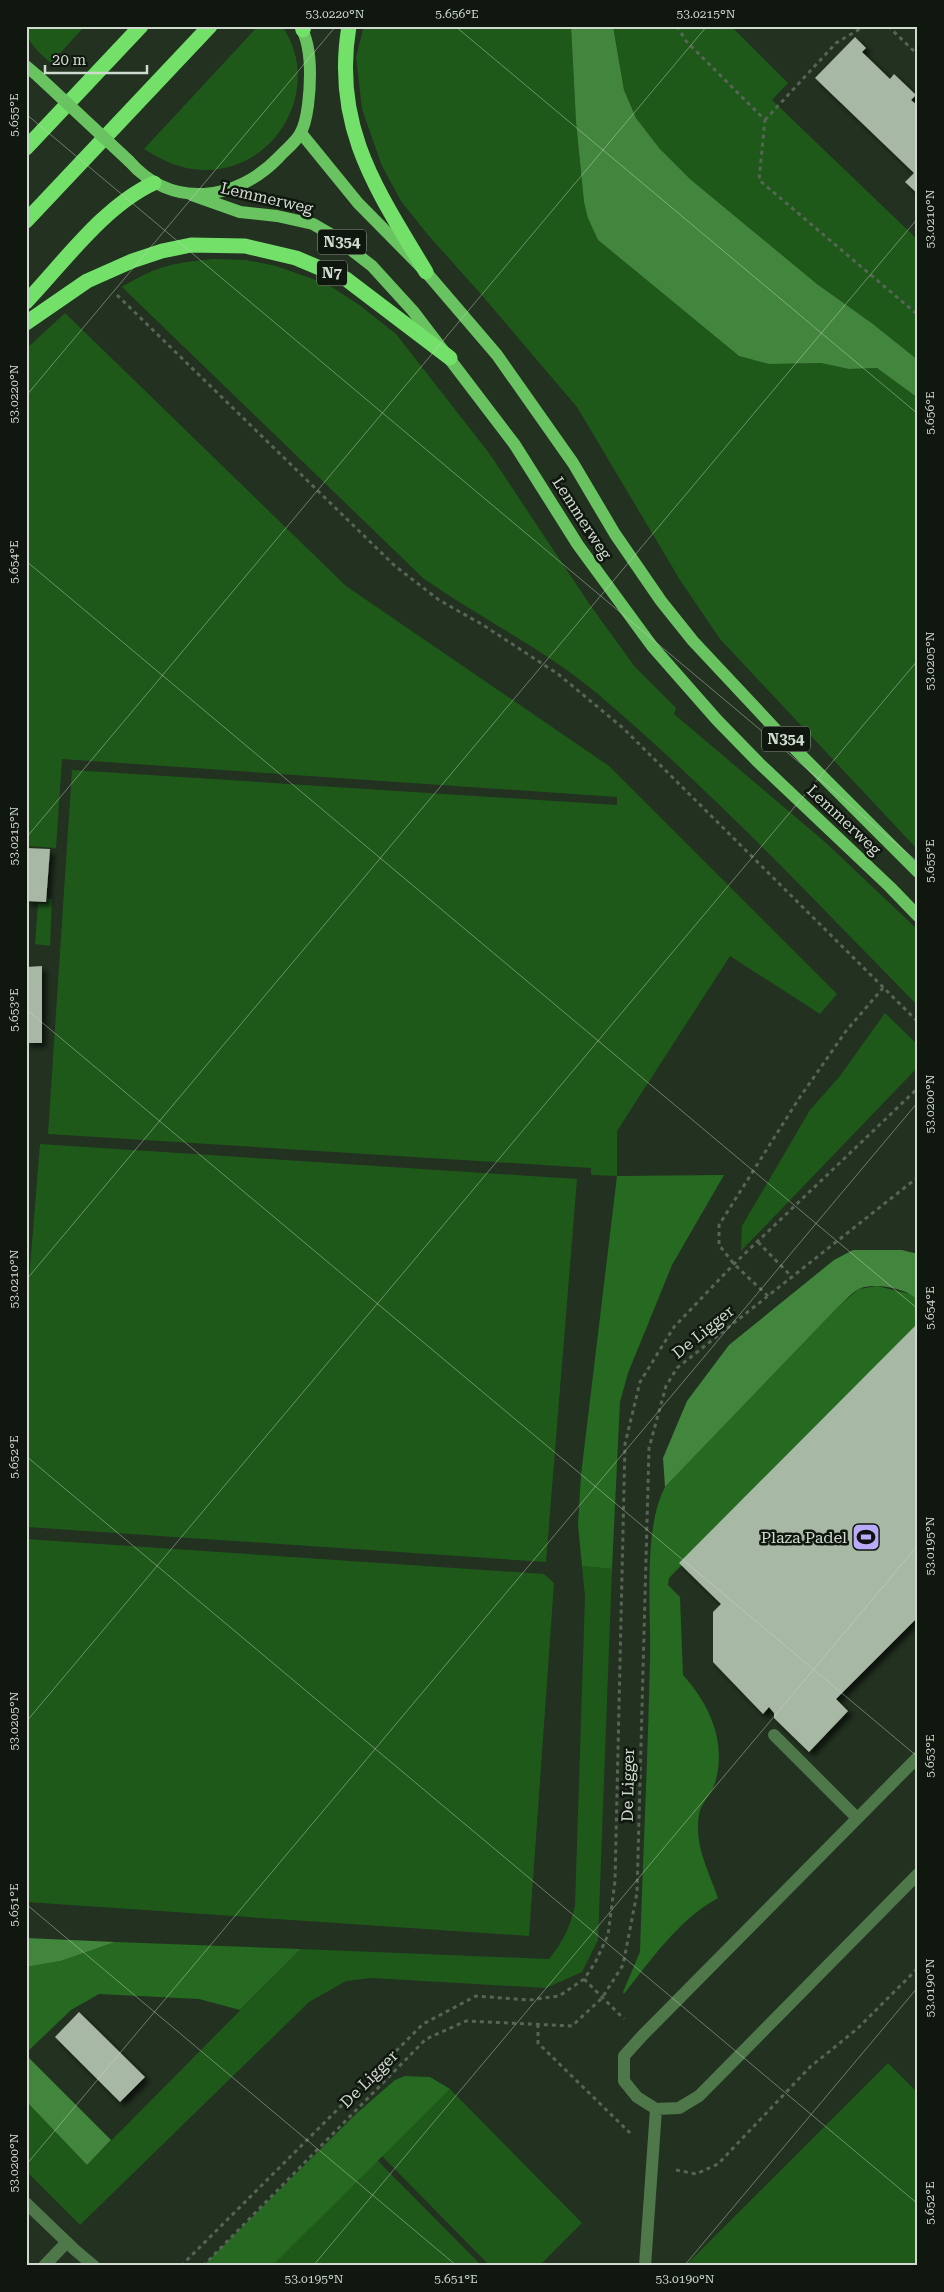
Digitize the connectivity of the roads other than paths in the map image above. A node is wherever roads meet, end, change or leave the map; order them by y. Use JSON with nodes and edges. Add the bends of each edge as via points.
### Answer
{"nodes":[{"id":1,"x":141,"y":26,"type":"edge"},
{"id":2,"x":210,"y":26,"type":"edge"},
{"id":3,"x":349,"y":26,"type":"edge"},
{"id":4,"x":302,"y":28,"type":"edge"},
{"id":5,"x":26,"y":66,"type":"edge"},
{"id":6,"x":301,"y":133,"type":"junction"},
{"id":7,"x":26,"y":148,"type":"edge"},
{"id":8,"x":154,"y":183,"type":"junction"},
{"id":9,"x":192,"y":194,"type":"junction"},
{"id":10,"x":26,"y":221,"type":"edge"},
{"id":11,"x":426,"y":272,"type":"junction"},
{"id":12,"x":26,"y":302,"type":"edge"},
{"id":13,"x":26,"y":323,"type":"edge"},
{"id":14,"x":450,"y":358,"type":"junction"},
{"id":15,"x":918,"y":872,"type":"edge"},
{"id":16,"x":918,"y":916,"type":"edge"},
{"id":17,"x":774,"y":1735,"type":"dead end"},
{"id":18,"x":918,"y":1757,"type":"edge"},
{"id":19,"x":857,"y":1818,"type":"junction"},
{"id":20,"x":918,"y":1874,"type":"edge"},
{"id":21,"x":656,"y":2109,"type":"junction"},
{"id":22,"x":26,"y":2203,"type":"edge"},
{"id":23,"x":67,"y":2242,"type":"junction"},
{"id":24,"x":44,"y":2266,"type":"edge"},
{"id":25,"x":94,"y":2266,"type":"edge"},
{"id":26,"x":645,"y":2266,"type":"edge"}],
"edges":[{"from":1,"to":7,"type":"highway"},
{"from":2,"to":10,"type":"highway"},
{"from":3,"to":11,"type":"highway","via":[[344,75],[352,128],[377,189]]},
{"from":4,"to":6,"type":"main road","number":"N354","via":[[310,58],[310,84]]},
{"from":5,"to":8,"type":"main road","number":"N354","bridge":true},
{"from":6,"to":9,"type":"main road","number":"N354","via":[[269,168],[246,184],[212,193]]},
{"from":6,"to":11,"type":"main road","name":"Lemmerweg","number":"N354","via":[[358,203]]},
{"from":8,"to":9,"type":"main road","number":"N354","via":[[169,190]]},
{"from":8,"to":12,"type":"highway","via":[[136,191],[112,210]]},
{"from":9,"to":14,"type":"main road","name":"Lemmerweg","number":"N354","via":[[240,212],[298,219],[332,235],[372,266]]},
{"from":11,"to":15,"type":"main road","name":"Lemmerweg","number":"N354","via":[[497,355],[682,628],[782,735]]},
{"from":13,"to":14,"type":"highway","number":"N7","via":[[87,281],[132,261],[191,246],[245,246],[296,258],[346,279]]},
{"from":14,"to":16,"type":"main road","name":"Lemmerweg","number":"N354","via":[[515,445],[578,545],[652,646],[738,742]]},
{"from":17,"to":19,"type":"street"},
{"from":18,"to":19,"type":"street"},
{"from":19,"to":21,"type":"street","via":[[624,2056],[624,2080],[636,2097]]},
{"from":20,"to":21,"type":"street","via":[[699,2096],[679,2108]]},
{"from":21,"to":26,"type":"street"},
{"from":22,"to":23,"type":"street"},
{"from":23,"to":24,"type":"street"},
{"from":23,"to":25,"type":"street"}]}
